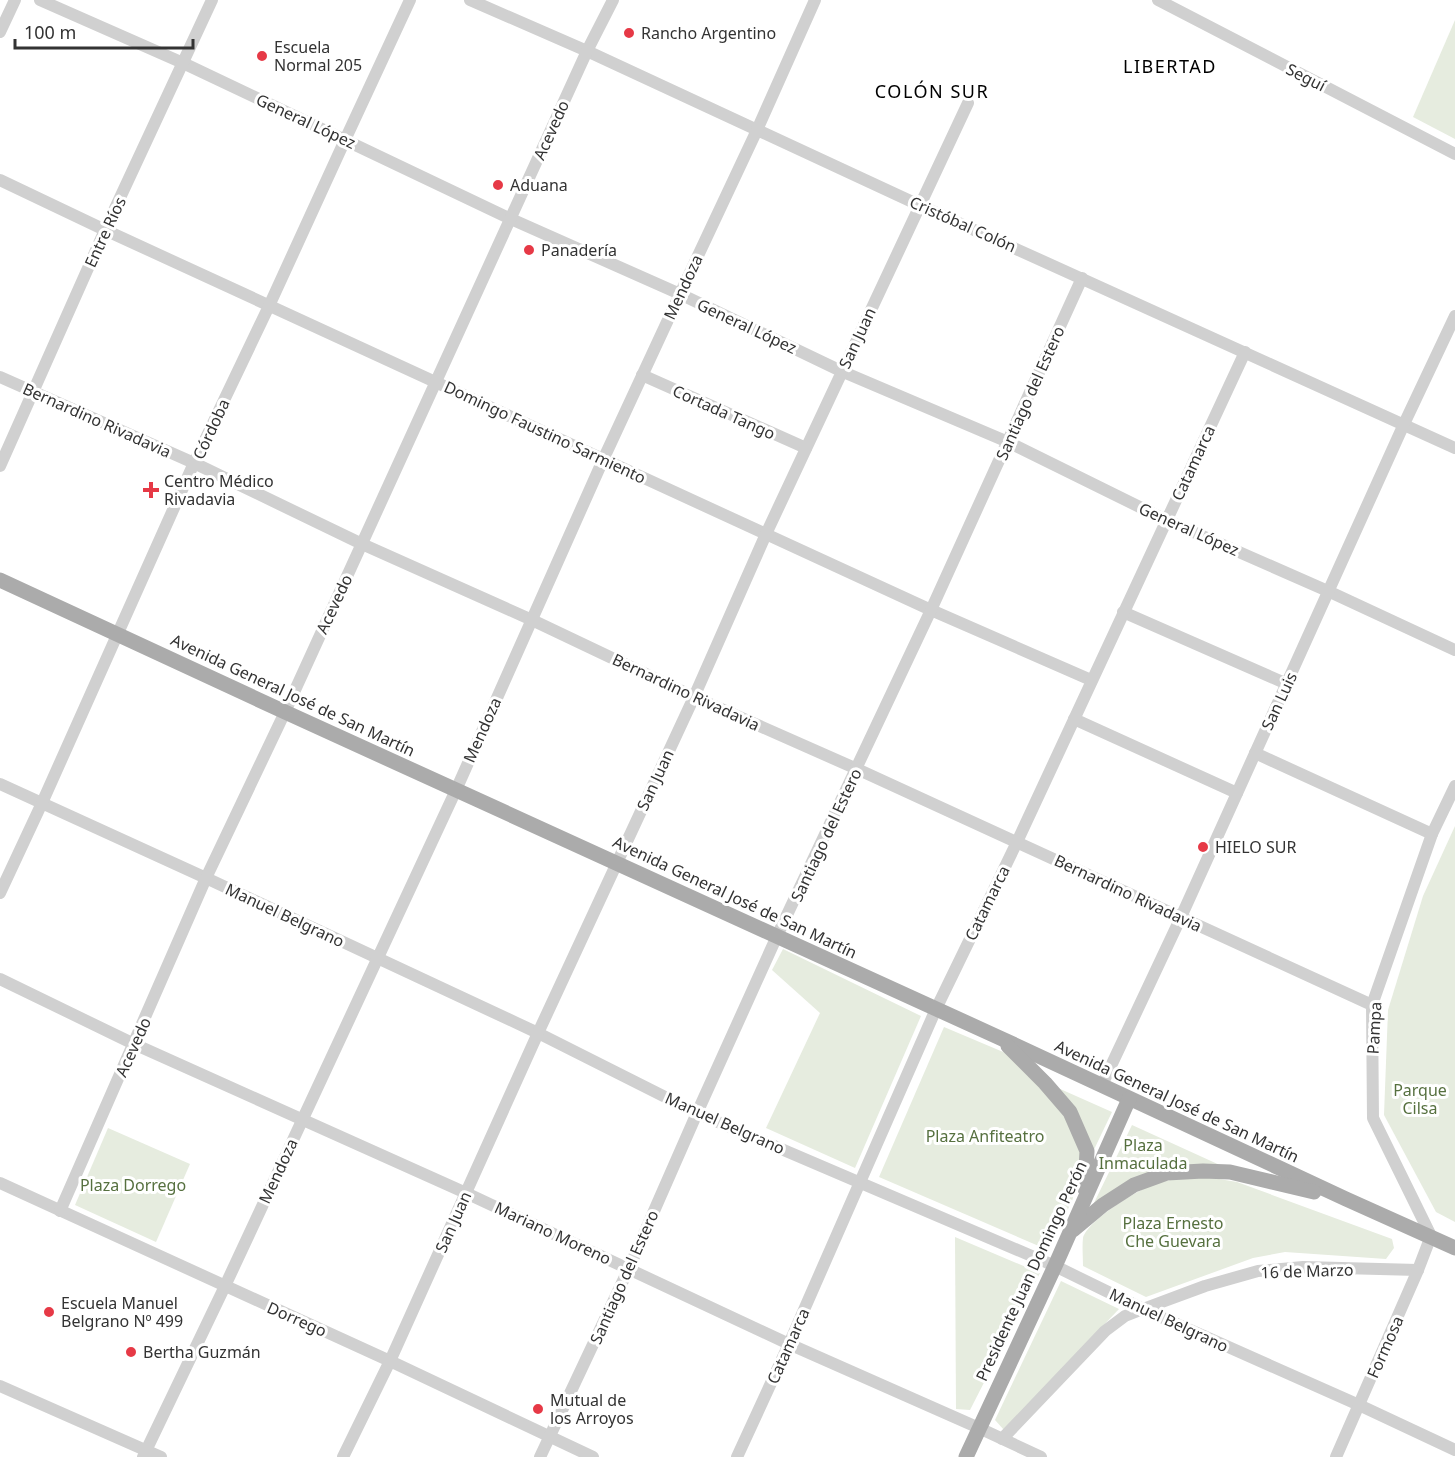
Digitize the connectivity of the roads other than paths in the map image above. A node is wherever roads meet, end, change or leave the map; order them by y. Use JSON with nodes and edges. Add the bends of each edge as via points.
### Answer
{"nodes":[{"id":1,"x":15,"y":0,"type":"edge"},
{"id":2,"x":40,"y":0,"type":"edge"},
{"id":3,"x":212,"y":0,"type":"edge"},
{"id":4,"x":410,"y":0,"type":"edge"},
{"id":5,"x":470,"y":0,"type":"edge"},
{"id":6,"x":613,"y":0,"type":"edge"},
{"id":7,"x":815,"y":0,"type":"edge"},
{"id":8,"x":1158,"y":0,"type":"edge"},
{"id":9,"x":0,"y":32,"type":"edge"},
{"id":10,"x":586,"y":51,"type":"junction"},
{"id":11,"x":183,"y":63,"type":"junction"},
{"id":12,"x":968,"y":103,"type":"dead end"},
{"id":13,"x":757,"y":130,"type":"junction"},
{"id":14,"x":345,"y":140,"type":"junction"},
{"id":15,"x":1455,"y":154,"type":"edge"},
{"id":16,"x":0,"y":180,"type":"edge"},
{"id":17,"x":919,"y":205,"type":"junction"},
{"id":18,"x":511,"y":219,"type":"junction"},
{"id":19,"x":105,"y":230,"type":"junction"},
{"id":20,"x":1082,"y":278,"type":"junction"},
{"id":21,"x":680,"y":294,"type":"junction"},
{"id":22,"x":269,"y":306,"type":"junction"},
{"id":23,"x":1455,"y":316,"type":"edge"},
{"id":24,"x":1245,"y":352,"type":"junction"},
{"id":25,"x":841,"y":371,"type":"junction"},
{"id":26,"x":642,"y":375,"type":"junction"},
{"id":27,"x":0,"y":377,"type":"edge"},
{"id":28,"x":435,"y":382,"type":"junction"},
{"id":29,"x":33,"y":391,"type":"junction"},
{"id":30,"x":1404,"y":424,"type":"junction"},
{"id":31,"x":1008,"y":442,"type":"junction"},
{"id":32,"x":806,"y":448,"type":"junction"},
{"id":33,"x":1455,"y":448,"type":"edge"},
{"id":34,"x":603,"y":460,"type":"junction"},
{"id":35,"x":194,"y":464,"type":"junction"},
{"id":36,"x":0,"y":466,"type":"edge"},
{"id":37,"x":1166,"y":520,"type":"junction"},
{"id":38,"x":766,"y":534,"type":"junction"},
{"id":39,"x":362,"y":544,"type":"junction"},
{"id":40,"x":0,"y":580,"type":"edge"},
{"id":41,"x":1330,"y":592,"type":"junction"},
{"id":42,"x":931,"y":610,"type":"junction"},
{"id":43,"x":1123,"y":612,"type":"junction"},
{"id":44,"x":532,"y":620,"type":"junction"},
{"id":45,"x":118,"y":634,"type":"junction"},
{"id":46,"x":1455,"y":650,"type":"edge"},
{"id":47,"x":1091,"y":680,"type":"junction"},
{"id":48,"x":1287,"y":684,"type":"junction"},
{"id":49,"x":694,"y":697,"type":"junction"},
{"id":50,"x":285,"y":712,"type":"junction"},
{"id":51,"x":1074,"y":718,"type":"junction"},
{"id":52,"x":1255,"y":753,"type":"junction"},
{"id":53,"x":857,"y":769,"type":"junction"},
{"id":54,"x":0,"y":784,"type":"edge"},
{"id":55,"x":1455,"y":786,"type":"edge"},
{"id":56,"x":456,"y":790,"type":"junction"},
{"id":57,"x":1237,"y":793,"type":"junction"},
{"id":58,"x":42,"y":803,"type":"junction"},
{"id":59,"x":1432,"y":834,"type":"junction"},
{"id":60,"x":1017,"y":842,"type":"junction"},
{"id":61,"x":617,"y":862,"type":"junction"},
{"id":62,"x":207,"y":878,"type":"junction"},
{"id":63,"x":0,"y":893,"type":"edge"},
{"id":64,"x":1181,"y":917,"type":"junction"},
{"id":65,"x":777,"y":936,"type":"junction"},
{"id":66,"x":376,"y":958,"type":"junction"},
{"id":67,"x":0,"y":979,"type":"edge"},
{"id":68,"x":1372,"y":1005,"type":"junction"},
{"id":69,"x":936,"y":1009,"type":"junction"},
{"id":70,"x":538,"y":1032,"type":"junction"},
{"id":71,"x":1000,"y":1038,"type":"junction"},
{"id":72,"x":134,"y":1044,"type":"junction"},
{"id":73,"x":1102,"y":1085,"type":"junction"},
{"id":74,"x":1129,"y":1099,"type":"junction"},
{"id":75,"x":697,"y":1113,"type":"junction"},
{"id":76,"x":302,"y":1119,"type":"junction"},
{"id":77,"x":0,"y":1183,"type":"edge"},
{"id":78,"x":861,"y":1183,"type":"junction"},
{"id":79,"x":466,"y":1193,"type":"junction"},
{"id":80,"x":1084,"y":1198,"type":"junction"},
{"id":81,"x":1346,"y":1199,"type":"junction"},
{"id":82,"x":60,"y":1211,"type":"junction"},
{"id":83,"x":1069,"y":1234,"type":"junction"},
{"id":84,"x":1431,"y":1236,"type":"junction"},
{"id":85,"x":1455,"y":1248,"type":"edge"},
{"id":86,"x":1055,"y":1266,"type":"junction"},
{"id":87,"x":630,"y":1268,"type":"junction"},
{"id":88,"x":1418,"y":1270,"type":"junction"},
{"id":89,"x":225,"y":1286,"type":"junction"},
{"id":90,"x":1143,"y":1309,"type":"junction"},
{"id":91,"x":789,"y":1344,"type":"junction"},
{"id":92,"x":390,"y":1361,"type":"junction"},
{"id":93,"x":0,"y":1386,"type":"edge"},
{"id":94,"x":1359,"y":1405,"type":"junction"},
{"id":95,"x":979,"y":1428,"type":"junction"},
{"id":96,"x":550,"y":1436,"type":"junction"},
{"id":97,"x":1002,"y":1439,"type":"junction"},
{"id":98,"x":1455,"y":1450,"type":"edge"},
{"id":99,"x":144,"y":1453,"type":"edge"},
{"id":100,"x":161,"y":1457,"type":"edge"},
{"id":101,"x":343,"y":1457,"type":"edge"},
{"id":102,"x":540,"y":1457,"type":"edge"},
{"id":103,"x":594,"y":1457,"type":"edge"},
{"id":104,"x":737,"y":1457,"type":"edge"},
{"id":105,"x":966,"y":1457,"type":"edge"},
{"id":106,"x":1041,"y":1457,"type":"edge"},
{"id":107,"x":1336,"y":1457,"type":"edge"}],
"edges":[{"from":1,"to":9,"type":"street"},
{"from":2,"to":11,"type":"street","name":"General López"},
{"from":3,"to":11,"type":"street","name":"Entre Ríos"},
{"from":4,"to":14,"type":"street","name":"Córdoba"},
{"from":5,"to":10,"type":"street","name":"Cristóbal Colón"},
{"from":6,"to":10,"type":"street","name":"Acevedo"},
{"from":7,"to":13,"type":"street","name":"Mendoza"},
{"from":8,"to":15,"type":"street","name":"Seguí"},
{"from":10,"to":13,"type":"street","name":"Cristóbal Colón"},
{"from":10,"to":18,"type":"street","name":"Acevedo"},
{"from":11,"to":14,"type":"street","name":"General López"},
{"from":11,"to":19,"type":"street","name":"Entre Ríos"},
{"from":12,"to":17,"type":"street","name":"San Juan"},
{"from":13,"to":17,"type":"street","name":"Cristóbal Colón"},
{"from":13,"to":21,"type":"street","name":"Mendoza"},
{"from":14,"to":18,"type":"street","name":"General López"},
{"from":14,"to":22,"type":"street","name":"Córdoba"},
{"from":16,"to":19,"type":"street","name":"Domingo Faustino Sarmiento"},
{"from":17,"to":20,"type":"street","name":"Cristóbal Colón"},
{"from":17,"to":25,"type":"street","name":"San Juan"},
{"from":18,"to":21,"type":"street","name":"General López"},
{"from":18,"to":28,"type":"street","name":"Acevedo"},
{"from":19,"to":22,"type":"street","name":"Domingo Faustino Sarmiento"},
{"from":19,"to":29,"type":"street","name":"Entre Ríos"},
{"from":20,"to":24,"type":"street","name":"Cristóbal Colón"},
{"from":20,"to":31,"type":"street","name":"Santiago del Estero"},
{"from":21,"to":25,"type":"street","name":"General López"},
{"from":21,"to":26,"type":"street","name":"Mendoza"},
{"from":22,"to":28,"type":"street","name":"Domingo Faustino Sarmiento"},
{"from":22,"to":35,"type":"street","name":"Córdoba"},
{"from":23,"to":30,"type":"street","name":"San Luis"},
{"from":24,"to":30,"type":"street","name":"Cristóbal Colón"},
{"from":24,"to":37,"type":"street","name":"Catamarca"},
{"from":25,"to":31,"type":"street","name":"General López"},
{"from":25,"to":32,"type":"street","name":"San Juan"},
{"from":26,"to":32,"type":"street","name":"Cortada Tango"},
{"from":26,"to":34,"type":"street","name":"Mendoza"},
{"from":27,"to":29,"type":"street","name":"Bernardino Rivadavia"},
{"from":28,"to":34,"type":"street","name":"Domingo Faustino Sarmiento"},
{"from":28,"to":39,"type":"street","name":"Acevedo"},
{"from":29,"to":35,"type":"street","name":"Bernardino Rivadavia"},
{"from":29,"to":36,"type":"street","name":"Entre Ríos"},
{"from":30,"to":33,"type":"street","name":"Cristóbal Colón"},
{"from":30,"to":41,"type":"street","name":"San Luis"},
{"from":31,"to":37,"type":"street","name":"General López"},
{"from":31,"to":42,"type":"street","name":"Santiago del Estero"},
{"from":32,"to":38,"type":"street","name":"San Juan"},
{"from":34,"to":38,"type":"street","name":"Domingo Faustino Sarmiento"},
{"from":34,"to":44,"type":"street","name":"Mendoza"},
{"from":35,"to":39,"type":"street","name":"Bernardino Rivadavia"},
{"from":35,"to":45,"type":"street","name":"Córdoba"},
{"from":37,"to":41,"type":"street","name":"General López"},
{"from":37,"to":43,"type":"street","name":"Catamarca"},
{"from":38,"to":42,"type":"street","name":"Domingo Faustino Sarmiento"},
{"from":38,"to":49,"type":"street","name":"San Juan"},
{"from":39,"to":44,"type":"street","name":"Bernardino Rivadavia"},
{"from":39,"to":50,"type":"street","name":"Acevedo"},
{"from":40,"to":45,"type":"main road","name":"Avenida General José de San Martín"},
{"from":41,"to":46,"type":"street","name":"General López"},
{"from":41,"to":48,"type":"street","name":"San Luis"},
{"from":42,"to":47,"type":"street","name":"Domingo Faustino Sarmiento"},
{"from":42,"to":53,"type":"street","name":"Santiago del Estero"},
{"from":43,"to":47,"type":"street","name":"Catamarca"},
{"from":43,"to":48,"type":"street"},
{"from":44,"to":49,"type":"street","name":"Bernardino Rivadavia"},
{"from":44,"to":56,"type":"street","name":"Mendoza"},
{"from":45,"to":50,"type":"main road","name":"Avenida General José de San Martín"},
{"from":45,"to":58,"type":"street","name":"Córdoba"},
{"from":47,"to":51,"type":"street","name":"Catamarca"},
{"from":48,"to":52,"type":"street","name":"San Luis"},
{"from":49,"to":53,"type":"street","name":"Bernardino Rivadavia"},
{"from":49,"to":61,"type":"street","name":"San Juan"},
{"from":50,"to":56,"type":"main road","name":"Avenida General José de San Martín"},
{"from":50,"to":62,"type":"street","name":"Acevedo"},
{"from":51,"to":57,"type":"street"},
{"from":51,"to":60,"type":"street","name":"Catamarca"},
{"from":52,"to":57,"type":"street","name":"San Luis"},
{"from":52,"to":59,"type":"street"},
{"from":53,"to":60,"type":"street","name":"Bernardino Rivadavia"},
{"from":53,"to":65,"type":"street","name":"Santiago del Estero"},
{"from":54,"to":58,"type":"street","name":"Manuel Belgrano"},
{"from":55,"to":59,"type":"street","name":"Pampa"},
{"from":56,"to":61,"type":"main road","name":"Avenida General José de San Martín"},
{"from":56,"to":66,"type":"street","name":"Mendoza"},
{"from":57,"to":64,"type":"street","name":"San Luis"},
{"from":58,"to":62,"type":"street","name":"Manuel Belgrano"},
{"from":58,"to":63,"type":"street","name":"Córdoba"},
{"from":59,"to":68,"type":"street","name":"Pampa"},
{"from":60,"to":64,"type":"street","name":"Bernardino Rivadavia"},
{"from":60,"to":69,"type":"street","name":"Catamarca"},
{"from":61,"to":65,"type":"main road","name":"Avenida General José de San Martín"},
{"from":61,"to":70,"type":"street","name":"San Juan"},
{"from":62,"to":66,"type":"street","name":"Manuel Belgrano"},
{"from":62,"to":72,"type":"street","name":"Acevedo"},
{"from":64,"to":68,"type":"street","name":"Bernardino Rivadavia"},
{"from":64,"to":73,"type":"street","name":"San Luis"},
{"from":65,"to":69,"type":"main road","name":"Avenida General José de San Martín"},
{"from":65,"to":75,"type":"street","name":"Santiago del Estero"},
{"from":66,"to":70,"type":"street","name":"Manuel Belgrano"},
{"from":66,"to":76,"type":"street","name":"Mendoza"},
{"from":67,"to":72,"type":"street","name":"Mariano Moreno"},
{"from":68,"to":84,"type":"street","name":"Pampa","via":[[1373,1118]]},
{"from":69,"to":71,"type":"main road","name":"Avenida General José de San Martín"},
{"from":69,"to":78,"type":"street","name":"Catamarca"},
{"from":70,"to":75,"type":"street","name":"Manuel Belgrano"},
{"from":70,"to":79,"type":"street","name":"San Juan"},
{"from":71,"to":73,"type":"main road","name":"Avenida General José de San Martín"},
{"from":71,"to":80,"type":"main road","via":[[1070,1112],[1087,1151]]},
{"from":72,"to":76,"type":"street","name":"Mariano Moreno"},
{"from":72,"to":82,"type":"street","name":"Acevedo"},
{"from":73,"to":74,"type":"main road","name":"Avenida General José de San Martín"},
{"from":74,"to":80,"type":"main road","name":"Presidente Juan Domingo Perón"},
{"from":74,"to":81,"type":"main road","name":"Avenida General José de San Martín"},
{"from":75,"to":78,"type":"street","name":"Manuel Belgrano"},
{"from":75,"to":87,"type":"street","name":"Santiago del Estero"},
{"from":76,"to":79,"type":"street","name":"Mariano Moreno"},
{"from":76,"to":89,"type":"street","name":"Mendoza"},
{"from":77,"to":82,"type":"street","name":"Dorrego"},
{"from":78,"to":86,"type":"street","name":"Manuel Belgrano"},
{"from":78,"to":91,"type":"street","name":"Catamarca"},
{"from":79,"to":87,"type":"street","name":"Mariano Moreno"},
{"from":79,"to":92,"type":"street","name":"San Juan"},
{"from":80,"to":83,"type":"main road","name":"Presidente Juan Domingo Perón"},
{"from":81,"to":83,"type":"main road","via":[[1230,1172],[1167,1173],[1134,1185]]},
{"from":81,"to":84,"type":"main road","name":"Avenida General José de San Martín"},
{"from":82,"to":89,"type":"street","name":"Dorrego"},
{"from":83,"to":86,"type":"main road","name":"Presidente Juan Domingo Perón"},
{"from":84,"to":85,"type":"main road","name":"Avenida General José de San Martín"},
{"from":84,"to":88,"type":"street","name":"Formosa"},
{"from":86,"to":90,"type":"street","name":"Manuel Belgrano"},
{"from":86,"to":95,"type":"main road","name":"Presidente Juan Domingo Perón"},
{"from":87,"to":91,"type":"street","name":"Mariano Moreno"},
{"from":87,"to":96,"type":"street","name":"Santiago del Estero"},
{"from":88,"to":90,"type":"street","name":"16 de Marzo","via":[[1303,1267],[1258,1271]]},
{"from":88,"to":94,"type":"street","name":"Formosa"},
{"from":89,"to":92,"type":"street","name":"Dorrego"},
{"from":89,"to":99,"type":"street","name":"Mendoza"},
{"from":90,"to":94,"type":"street","name":"Manuel Belgrano"},
{"from":90,"to":97,"type":"street","name":"16 de Marzo","via":[[1105,1331]]},
{"from":91,"to":95,"type":"street","name":"Mariano Moreno"},
{"from":91,"to":104,"type":"street","name":"Catamarca"},
{"from":92,"to":96,"type":"street","name":"Dorrego"},
{"from":92,"to":101,"type":"street","name":"San Juan"},
{"from":93,"to":99,"type":"street"},
{"from":94,"to":98,"type":"street","name":"Manuel Belgrano"},
{"from":94,"to":107,"type":"street","name":"Formosa"},
{"from":95,"to":97,"type":"street","name":"Mariano Moreno"},
{"from":95,"to":105,"type":"main road","name":"Presidente Juan Domingo Perón"},
{"from":96,"to":102,"type":"street","name":"Santiago del Estero"},
{"from":96,"to":103,"type":"street","name":"Dorrego"},
{"from":97,"to":106,"type":"street","name":"Mariano Moreno"},
{"from":99,"to":100,"type":"street"}]}
